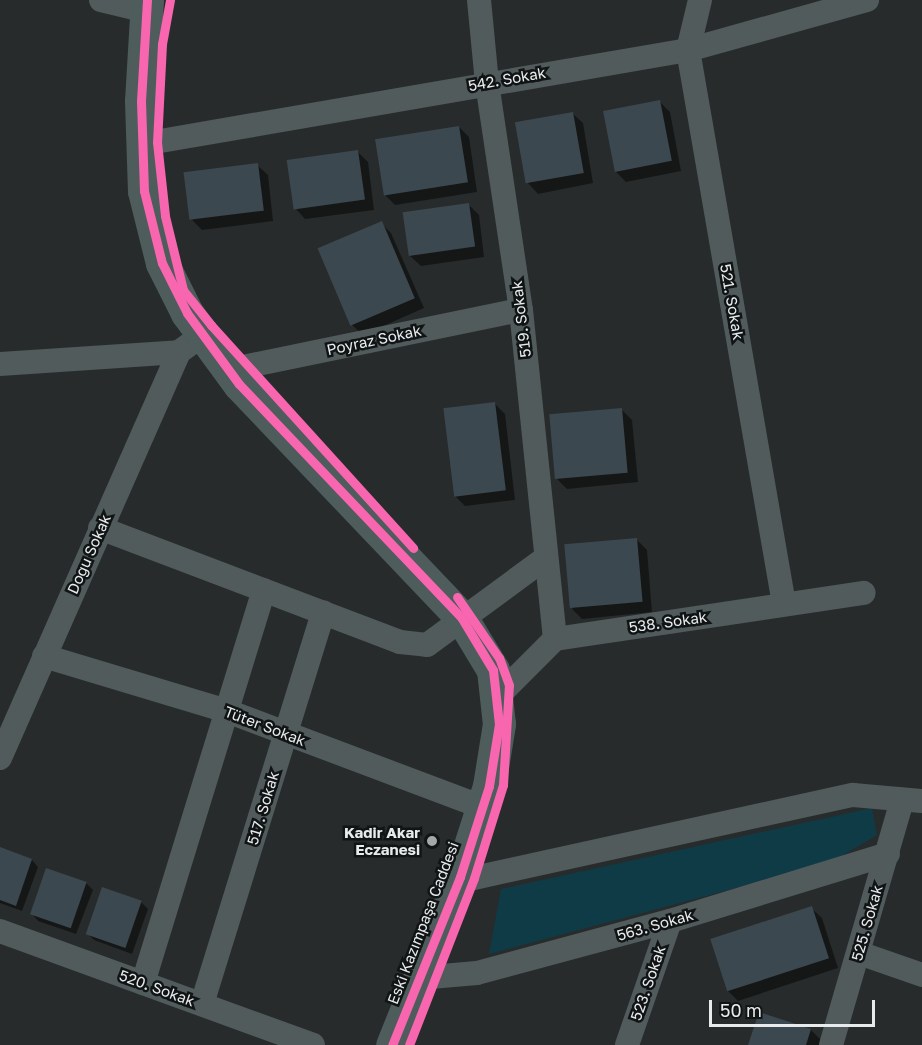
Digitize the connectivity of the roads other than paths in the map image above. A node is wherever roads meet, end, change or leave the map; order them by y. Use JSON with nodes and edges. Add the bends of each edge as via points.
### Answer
{"nodes":[{"id":1,"x":101,"y":0,"type":"edge"},
{"id":2,"x":478,"y":0,"type":"edge"},
{"id":3,"x":700,"y":0,"type":"edge"},
{"id":4,"x":867,"y":0,"type":"edge"},
{"id":5,"x":146,"y":5,"type":"edge"},
{"id":6,"x":688,"y":50,"type":"junction"},
{"id":7,"x":486,"y":82,"type":"junction"},
{"id":8,"x":142,"y":144,"type":"junction"},
{"id":9,"x":521,"y":310,"type":"junction"},
{"id":10,"x":190,"y":344,"type":"junction"},
{"id":11,"x":0,"y":364,"type":"edge"},
{"id":12,"x":228,"y":370,"type":"junction"},
{"id":13,"x":100,"y":528,"type":"junction"},
{"id":14,"x":544,"y":559,"type":"junction"},
{"id":15,"x":264,"y":590,"type":"junction"},
{"id":16,"x":864,"y":593,"type":"dead end"},
{"id":17,"x":784,"y":604,"type":"junction"},
{"id":18,"x":323,"y":612,"type":"junction"},
{"id":19,"x":463,"y":621,"type":"junction"},
{"id":20,"x":555,"y":639,"type":"junction"},
{"id":21,"x":44,"y":656,"type":"junction"},
{"id":22,"x":496,"y":698,"type":"junction"},
{"id":23,"x":227,"y":711,"type":"junction"},
{"id":24,"x":286,"y":734,"type":"junction"},
{"id":25,"x":0,"y":758,"type":"edge"},
{"id":26,"x":912,"y":801,"type":"edge"},
{"id":27,"x":482,"y":807,"type":"junction"},
{"id":28,"x":888,"y":854,"type":"junction"},
{"id":29,"x":460,"y":877,"type":"junction"},
{"id":30,"x":670,"y":921,"type":"junction"},
{"id":31,"x":0,"y":931,"type":"edge"},
{"id":32,"x":859,"y":953,"type":"junction"},
{"id":33,"x":922,"y":975,"type":"edge"},
{"id":34,"x":419,"y":978,"type":"junction"},
{"id":35,"x":143,"y":983,"type":"junction"},
{"id":36,"x":202,"y":1004,"type":"junction"},
{"id":37,"x":313,"y":1045,"type":"edge"},
{"id":38,"x":392,"y":1045,"type":"edge"},
{"id":39,"x":627,"y":1045,"type":"edge"},
{"id":40,"x":831,"y":1045,"type":"edge"}],
"edges":[{"from":1,"to":5,"type":"street"},
{"from":2,"to":7,"type":"street","name":"519. Sokak"},
{"from":3,"to":6,"type":"street","name":"521. Sokak"},
{"from":4,"to":6,"type":"street","name":"542. Sokak"},
{"from":5,"to":8,"type":"street","name":"Eski Kazımpaşa Caddesi"},
{"from":6,"to":7,"type":"street","name":"542. Sokak"},
{"from":6,"to":17,"type":"street","name":"521. Sokak"},
{"from":7,"to":8,"type":"street","name":"542. Sokak"},
{"from":7,"to":9,"type":"street","name":"519. Sokak"},
{"from":8,"to":10,"type":"street","name":"Eski Kazımpaşa Caddesi","via":[[144,191],[162,263]]},
{"from":9,"to":12,"type":"street","name":"Poyraz Sokak"},
{"from":9,"to":14,"type":"street","name":"519. Sokak"},
{"from":10,"to":11,"type":"street"},
{"from":10,"to":12,"type":"street","name":"Eski Kazımpaşa Caddesi"},
{"from":10,"to":13,"type":"street","name":"Doğu Sokak"},
{"from":12,"to":19,"type":"street","name":"Eski Kazımpaşa Caddesi"},
{"from":13,"to":15,"type":"street"},
{"from":13,"to":21,"type":"street","name":"Doğu Sokak"},
{"from":14,"to":19,"type":"street"},
{"from":14,"to":20,"type":"street","name":"519. Sokak"},
{"from":15,"to":18,"type":"street"},
{"from":15,"to":23,"type":"street"},
{"from":16,"to":17,"type":"street","name":"538. Sokak"},
{"from":17,"to":20,"type":"street","name":"538. Sokak"},
{"from":18,"to":19,"type":"street","via":[[400,642],[427,645]]},
{"from":18,"to":24,"type":"street","name":"517. Sokak"},
{"from":19,"to":22,"type":"street","name":"Eski Kazımpaşa Caddesi","via":[[493,670]]},
{"from":20,"to":22,"type":"street"},
{"from":21,"to":23,"type":"street","name":"Tüter Sokak"},
{"from":21,"to":25,"type":"street","name":"Doğu Sokak"},
{"from":22,"to":27,"type":"street","name":"Eski Kazımpaşa Caddesi","via":[[498,724]]},
{"from":23,"to":24,"type":"street","name":"Tüter Sokak"},
{"from":23,"to":35,"type":"street"},
{"from":24,"to":27,"type":"street","name":"Tüter Sokak"},
{"from":24,"to":36,"type":"street","name":"517. Sokak"},
{"from":26,"to":28,"type":"street","name":"525. Sokak"},
{"from":26,"to":29,"type":"street","via":[[853,795],[485,875]]},
{"from":27,"to":29,"type":"street","name":"Eski Kazımpaşa Caddesi"},
{"from":28,"to":30,"type":"street","name":"563. Sokak"},
{"from":28,"to":32,"type":"street","name":"525. Sokak"},
{"from":29,"to":34,"type":"street","name":"Eski Kazımpaşa Caddesi"},
{"from":30,"to":34,"type":"street","name":"563. Sokak","via":[[477,973]]},
{"from":30,"to":39,"type":"street","name":"523. Sokak"},
{"from":31,"to":35,"type":"street","name":"520. Sokak"},
{"from":32,"to":33,"type":"street"},
{"from":32,"to":40,"type":"street","name":"525. Sokak"},
{"from":34,"to":38,"type":"street","name":"Eski Kazımpaşa Caddesi"},
{"from":35,"to":36,"type":"street","name":"520. Sokak"},
{"from":36,"to":37,"type":"street","name":"520. Sokak"}]}
